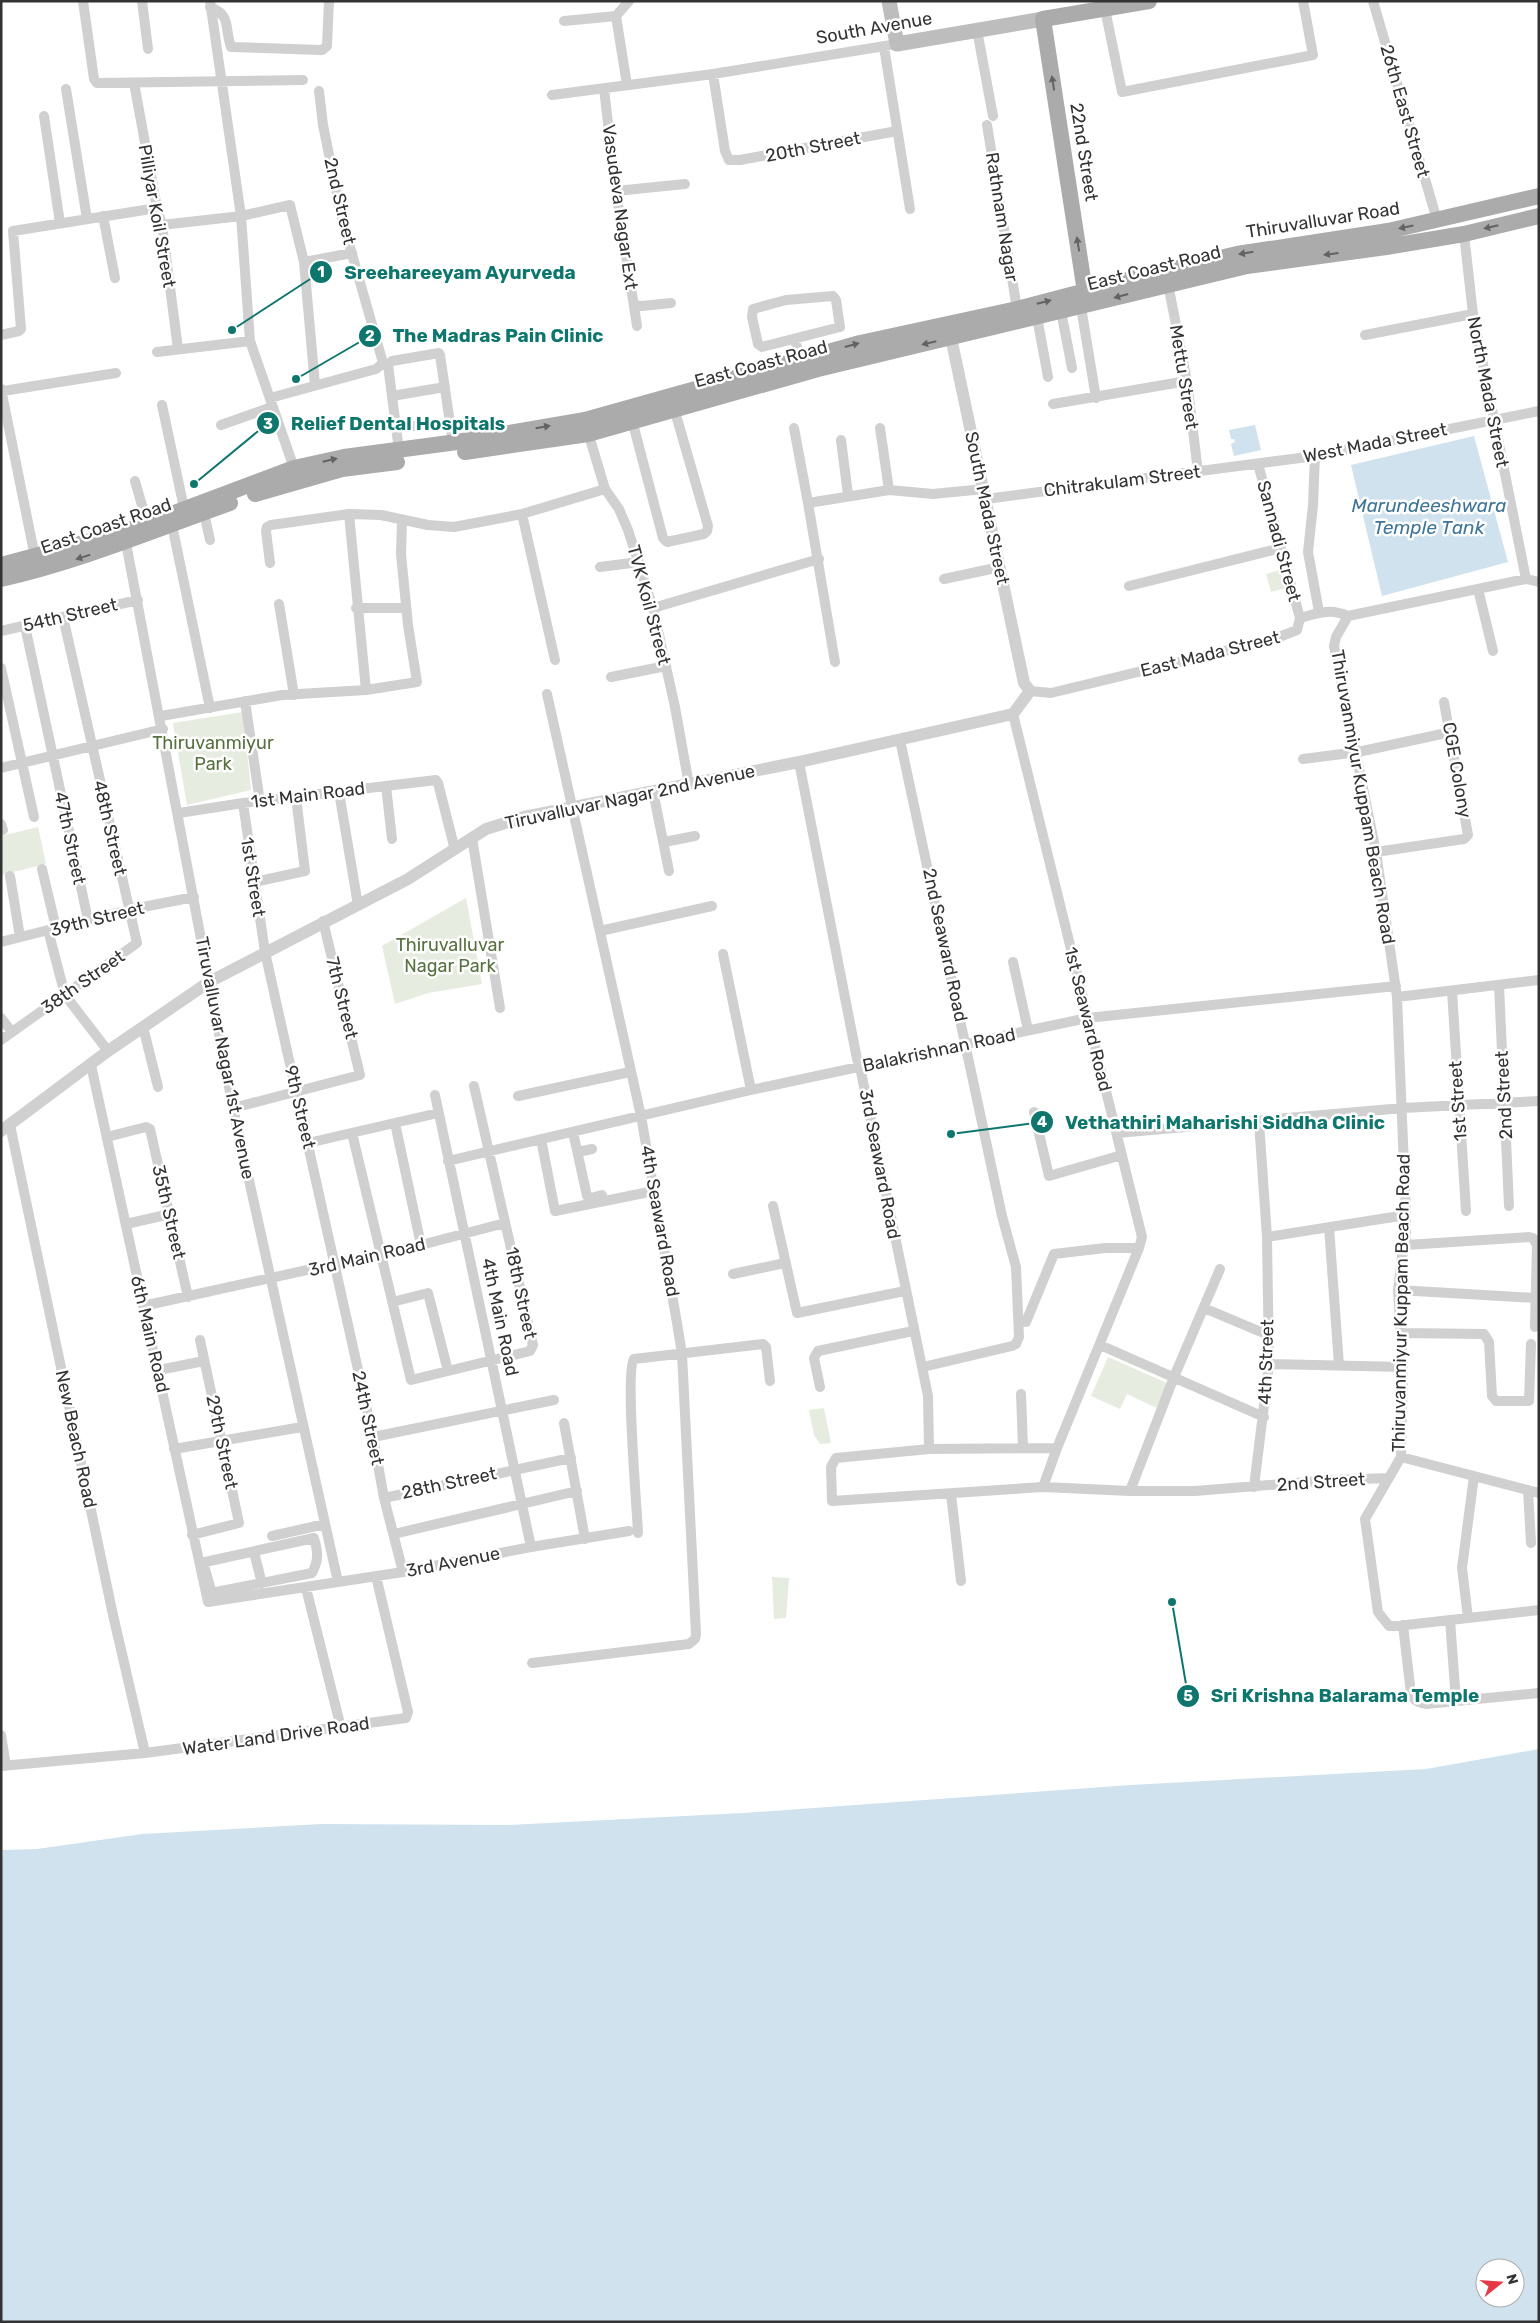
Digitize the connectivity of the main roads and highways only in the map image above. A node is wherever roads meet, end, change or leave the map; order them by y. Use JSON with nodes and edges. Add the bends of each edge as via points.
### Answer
{"nodes":[{"id":1,"x":889,"y":1,"type":"edge"},
{"id":2,"x":1149,"y":1,"type":"edge"},
{"id":3,"x":1100,"y":6,"type":"edge"},
{"id":4,"x":1042,"y":19,"type":"junction"},
{"id":5,"x":1539,"y":196,"type":"edge"},
{"id":6,"x":1539,"y":216,"type":"edge"},
{"id":7,"x":1141,"y":284,"type":"junction"},
{"id":8,"x":1083,"y":299,"type":"junction"},
{"id":9,"x":949,"y":330,"type":"junction"},
{"id":10,"x":587,"y":427,"type":"junction"},
{"id":11,"x":124,"y":538,"type":"junction"},
{"id":12,"x":1,"y":565,"type":"edge"},
{"id":13,"x":1,"y":579,"type":"edge"}],
"edges":[{"from":1,"to":4,"type":"main road","name":"South Avenue","via":[[890,46]]},
{"from":2,"to":3,"type":"main road","name":"South Avenue"},
{"from":3,"to":4,"type":"main road","name":"South Avenue"},
{"from":8,"to":4,"type":"main road","name":"22nd Street","one_way":true},
{"from":5,"to":7,"type":"main road","name":"Thiruvalluvar Road","one_way":true,"via":[[1388,231],[1237,254]]},
{"from":6,"to":7,"type":"main road","name":"East Coast Road","one_way":true,"via":[[1464,234],[1247,266],[1168,284]]},
{"from":7,"to":8,"type":"main road","name":"East Coast Road","one_way":true},
{"from":9,"to":8,"type":"main road","name":"East Coast Road","one_way":true,"via":[[1017,309]]},
{"from":8,"to":9,"type":"main road","name":"East Coast Road","via":[[1061,311],[1037,317]]},
{"from":9,"to":10,"type":"main road","name":"East Coast Road","one_way":true,"via":[[632,420]]},
{"from":10,"to":9,"type":"main road","name":"East Coast Road","one_way":true,"via":[[803,358]]},
{"from":10,"to":11,"type":"main road","name":"East Coast Road","via":[[342,469],[278,486],[172,525]]},
{"from":11,"to":10,"type":"main road","name":"East Coast Road","one_way":true,"via":[[147,523],[184,508],[294,468],[344,456]]},
{"from":11,"to":12,"type":"main road","name":"East Coast Road"},
{"from":11,"to":13,"type":"main road","name":"East Coast Road","one_way":true,"via":[[40,570]]}]}
